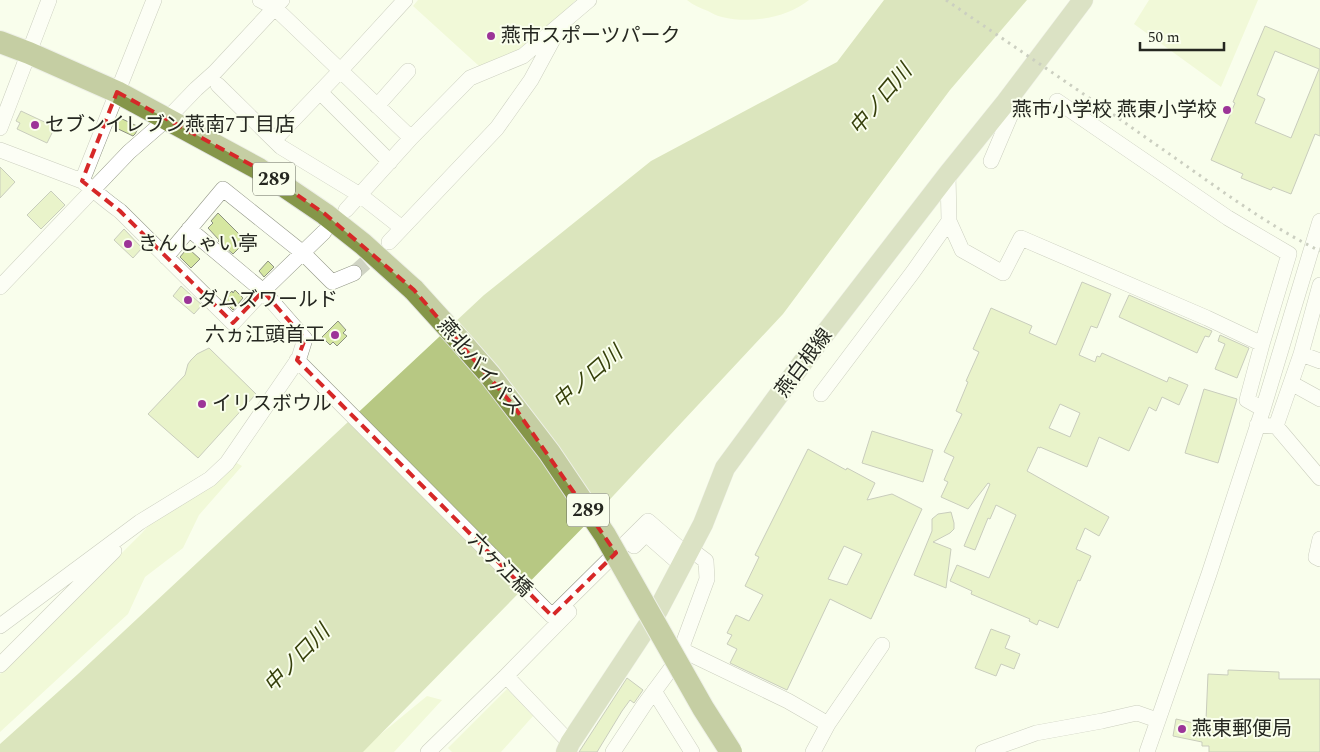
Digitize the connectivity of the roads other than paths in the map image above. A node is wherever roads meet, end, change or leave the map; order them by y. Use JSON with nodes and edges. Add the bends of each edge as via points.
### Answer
{"nodes":[{"id":1,"x":49,"y":0,"type":"edge"},
{"id":2,"x":154,"y":0,"type":"edge"},
{"id":3,"x":260,"y":0,"type":"edge"},
{"id":4,"x":405,"y":0,"type":"edge"},
{"id":5,"x":589,"y":0,"type":"edge"},
{"id":6,"x":1083,"y":0,"type":"edge"},
{"id":7,"x":278,"y":4,"type":"edge"},
{"id":8,"x":561,"y":24,"type":"junction"},
{"id":9,"x":0,"y":42,"type":"edge"},
{"id":10,"x":29,"y":53,"type":"junction"},
{"id":11,"x":340,"y":71,"type":"junction"},
{"id":12,"x":408,"y":71,"type":"dead end"},
{"id":13,"x":218,"y":85,"type":"dead end"},
{"id":14,"x":117,"y":92,"type":"junction"},
{"id":15,"x":320,"y":92,"type":"junction"},
{"id":16,"x":1057,"y":101,"type":"dead end"},
{"id":17,"x":1006,"y":102,"type":"junction"},
{"id":18,"x":377,"y":106,"type":"junction"},
{"id":19,"x":168,"y":118,"type":"junction"},
{"id":20,"x":0,"y":128,"type":"edge"},
{"id":21,"x":411,"y":138,"type":"junction"},
{"id":22,"x":274,"y":140,"type":"junction"},
{"id":23,"x":0,"y":150,"type":"edge"},
{"id":24,"x":991,"y":161,"type":"dead end"},
{"id":25,"x":390,"y":162,"type":"junction"},
{"id":26,"x":948,"y":174,"type":"junction"},
{"id":27,"x":88,"y":185,"type":"junction"},
{"id":28,"x":360,"y":195,"type":"junction"},
{"id":29,"x":346,"y":210,"type":"dead end"},
{"id":30,"x":949,"y":221,"type":"junction"},
{"id":31,"x":1320,"y":221,"type":"edge"},
{"id":32,"x":402,"y":228,"type":"junction"},
{"id":33,"x":189,"y":229,"type":"junction"},
{"id":34,"x":324,"y":232,"type":"dead end"},
{"id":35,"x":389,"y":242,"type":"tunnel mouth"},
{"id":36,"x":302,"y":253,"type":"junction"},
{"id":37,"x":166,"y":257,"type":"junction"},
{"id":38,"x":354,"y":273,"type":"tunnel mouth"},
{"id":39,"x":1320,"y":285,"type":"edge"},
{"id":40,"x":0,"y":287,"type":"edge"},
{"id":41,"x":263,"y":291,"type":"junction"},
{"id":42,"x":1262,"y":344,"type":"junction"},
{"id":43,"x":1301,"y":354,"type":"junction"},
{"id":44,"x":297,"y":360,"type":"junction"},
{"id":45,"x":1320,"y":361,"type":"edge"},
{"id":46,"x":1291,"y":383,"type":"junction"},
{"id":47,"x":821,"y":394,"type":"dead end"},
{"id":48,"x":1320,"y":399,"type":"edge"},
{"id":49,"x":1263,"y":409,"type":"junction"},
{"id":50,"x":1257,"y":425,"type":"junction"},
{"id":51,"x":1276,"y":426,"type":"junction"},
{"id":52,"x":1320,"y":478,"type":"edge"},
{"id":53,"x":148,"y":516,"type":"junction"},
{"id":54,"x":1320,"y":539,"type":"edge"},
{"id":55,"x":681,"y":557,"type":"junction"},
{"id":56,"x":1320,"y":559,"type":"edge"},
{"id":57,"x":0,"y":626,"type":"edge"},
{"id":58,"x":882,"y":645,"type":"dead end"},
{"id":59,"x":684,"y":651,"type":"junction"},
{"id":60,"x":0,"y":665,"type":"edge"},
{"id":61,"x":506,"y":676,"type":"junction"},
{"id":62,"x":654,"y":691,"type":"junction"},
{"id":63,"x":1157,"y":720,"type":"junction"},
{"id":64,"x":828,"y":724,"type":"junction"},
{"id":65,"x":568,"y":747,"type":"edge"},
{"id":66,"x":437,"y":749,"type":"edge"},
{"id":67,"x":613,"y":752,"type":"edge"},
{"id":68,"x":692,"y":752,"type":"edge"},
{"id":69,"x":731,"y":752,"type":"edge"},
{"id":70,"x":813,"y":752,"type":"edge"},
{"id":71,"x":983,"y":752,"type":"edge"},
{"id":72,"x":1147,"y":752,"type":"edge"}],
"edges":[{"from":1,"to":10,"type":"street"},
{"from":2,"to":14,"type":"street"},
{"from":3,"to":7,"type":"street"},
{"from":4,"to":11,"type":"street"},
{"from":5,"to":8,"type":"street"},
{"from":6,"to":17,"type":"main road","name":"燕白根線"},
{"from":7,"to":11,"type":"street"},
{"from":7,"to":19,"type":"street"},
{"from":8,"to":21,"type":"street","via":[[523,56],[470,78]]},
{"from":8,"to":32,"type":"street","via":[[531,80],[497,128]]},
{"from":9,"to":10,"type":"highway","number":"289"},
{"from":10,"to":14,"type":"highway","number":"289"},
{"from":10,"to":20,"type":"street"},
{"from":11,"to":15,"type":"street"},
{"from":11,"to":18,"type":"street"},
{"from":12,"to":18,"type":"street"},
{"from":13,"to":22,"type":"street"},
{"from":14,"to":19,"type":"highway","name":"燕北バイパス","number":"289"},
{"from":14,"to":27,"type":"street"},
{"from":15,"to":22,"type":"street"},
{"from":15,"to":25,"type":"street"},
{"from":16,"to":42,"type":"street","via":[[1228,218],[1289,254]]},
{"from":17,"to":24,"type":"street","via":[[1011,114]]},
{"from":17,"to":26,"type":"main road","name":"燕白根線"},
{"from":18,"to":21,"type":"street"},
{"from":19,"to":27,"type":"street"},
{"from":19,"to":69,"type":"highway","name":"燕北バイパス","number":"289","bridge":true,"via":[[259,169],[325,214],[414,290],[463,344],[549,452],[605,535]]},
{"from":21,"to":25,"type":"street"},
{"from":22,"to":28,"type":"street"},
{"from":23,"to":27,"type":"street"},
{"from":25,"to":28,"type":"street"},
{"from":26,"to":30,"type":"street"},
{"from":26,"to":55,"type":"main road","name":"燕白根線","via":[[725,468],[703,524]]},
{"from":27,"to":37,"type":"street","via":[[120,211]]},
{"from":27,"to":40,"type":"street"},
{"from":28,"to":29,"type":"street"},
{"from":28,"to":32,"type":"street"},
{"from":30,"to":42,"type":"street","via":[[962,250],[1003,273],[1021,238]]},
{"from":30,"to":47,"type":"street"},
{"from":31,"to":49,"type":"street"},
{"from":32,"to":35,"type":"street"},
{"from":33,"to":36,"type":"street","via":[[223,189]]},
{"from":33,"to":37,"type":"street"},
{"from":33,"to":41,"type":"street"},
{"from":34,"to":36,"type":"street"},
{"from":36,"to":38,"type":"street","via":[[332,282]]},
{"from":36,"to":41,"type":"street"},
{"from":37,"to":41,"type":"street","via":[[233,323]]},
{"from":39,"to":43,"type":"street"},
{"from":41,"to":44,"type":"street","via":[[305,339]]},
{"from":42,"to":49,"type":"street","via":[[1247,400]]},
{"from":43,"to":45,"type":"street"},
{"from":43,"to":46,"type":"street"},
{"from":44,"to":53,"type":"street","via":[[227,463],[210,479]]},
{"from":44,"to":55,"type":"street","name":"六ヶ江橋","via":[[552,616],[648,521],[678,547]]},
{"from":46,"to":48,"type":"street"},
{"from":46,"to":51,"type":"street"},
{"from":49,"to":50,"type":"street"},
{"from":50,"to":51,"type":"street"},
{"from":50,"to":63,"type":"street"},
{"from":51,"to":52,"type":"street"},
{"from":53,"to":57,"type":"street"},
{"from":53,"to":60,"type":"street"},
{"from":54,"to":56,"type":"street","via":[[1316,557]]},
{"from":55,"to":59,"type":"street","via":[[706,561],[707,579],[683,644]]},
{"from":55,"to":61,"type":"street","via":[[646,534]]},
{"from":55,"to":65,"type":"main road","name":"燕白根線","via":[[658,610]]},
{"from":58,"to":64,"type":"street"},
{"from":59,"to":62,"type":"street"},
{"from":59,"to":64,"type":"street"},
{"from":61,"to":65,"type":"street"},
{"from":61,"to":66,"type":"street"},
{"from":62,"to":67,"type":"street"},
{"from":62,"to":68,"type":"street"},
{"from":63,"to":71,"type":"street","via":[[1138,713],[1036,733]]},
{"from":63,"to":72,"type":"street"},
{"from":64,"to":70,"type":"street"}]}
